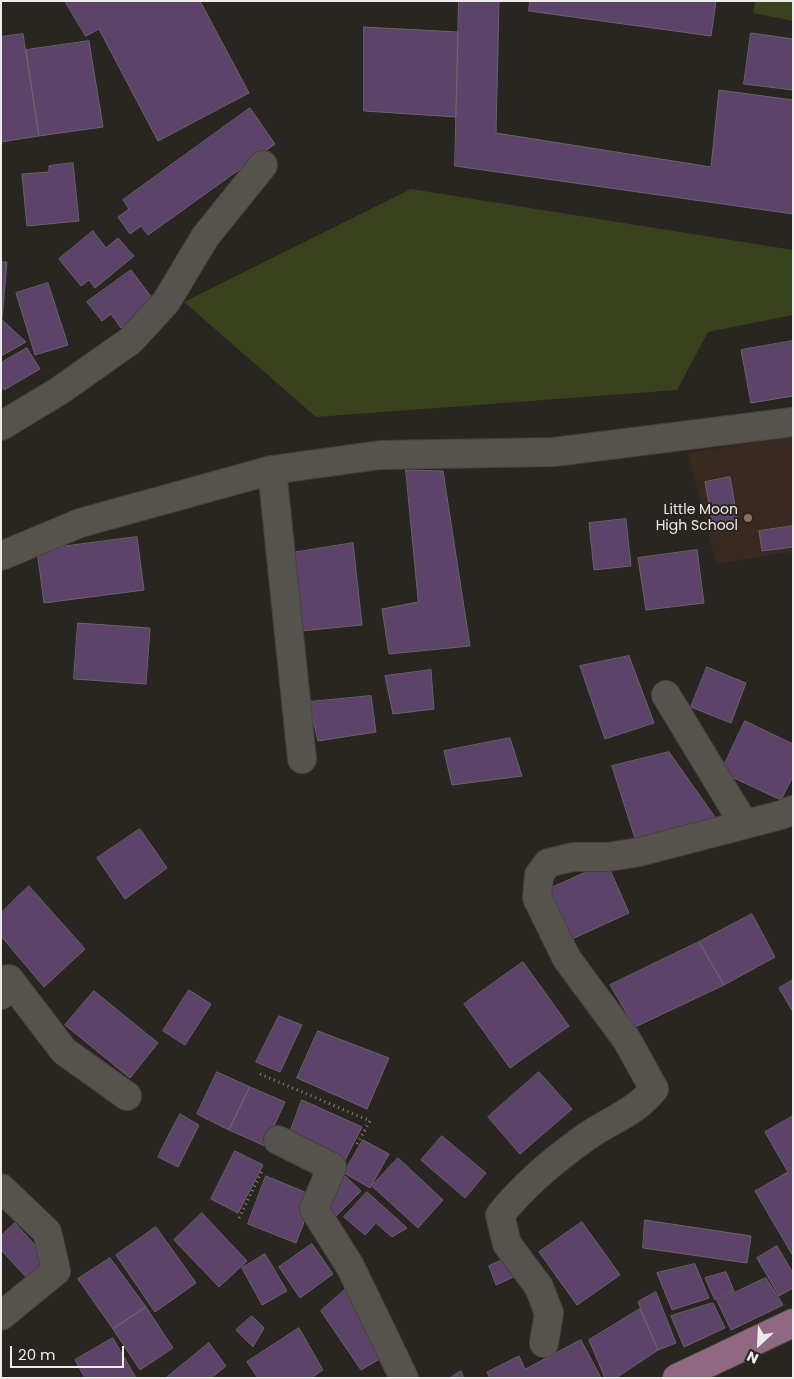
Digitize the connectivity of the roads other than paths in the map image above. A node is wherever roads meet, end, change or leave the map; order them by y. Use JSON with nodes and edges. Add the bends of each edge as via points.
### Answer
{"nodes":[{"id":1,"x":263,"y":165,"type":"dead end"},
{"id":2,"x":793,"y":422,"type":"edge"},
{"id":3,"x":1,"y":426,"type":"edge"},
{"id":4,"x":272,"y":470,"type":"junction"},
{"id":5,"x":1,"y":556,"type":"edge"},
{"id":6,"x":666,"y":695,"type":"dead end"},
{"id":7,"x":302,"y":758,"type":"dead end"},
{"id":8,"x":793,"y":810,"type":"edge"},
{"id":9,"x":744,"y":824,"type":"junction"},
{"id":10,"x":1,"y":995,"type":"edge"},
{"id":11,"x":127,"y":1096,"type":"dead end"},
{"id":12,"x":278,"y":1140,"type":"road end"},
{"id":13,"x":1,"y":1188,"type":"edge"},
{"id":14,"x":1,"y":1316,"type":"edge"},
{"id":15,"x":793,"y":1323,"type":"edge"},
{"id":16,"x":544,"y":1343,"type":"dead end"},
{"id":17,"x":404,"y":1378,"type":"edge"},
{"id":18,"x":677,"y":1378,"type":"edge"}],
"edges":[{"from":1,"to":3,"type":"street","via":[[205,237],[166,302],[130,341],[59,391]]},
{"from":2,"to":4,"type":"street","via":[[554,452],[380,455]]},
{"from":4,"to":5,"type":"street","via":[[80,523]]},
{"from":4,"to":7,"type":"street"},
{"from":6,"to":9,"type":"street"},
{"from":8,"to":9,"type":"street"},
{"from":9,"to":16,"type":"street","via":[[639,852],[564,859],[548,863],[539,874],[537,898],[567,959],[627,1040],[654,1089],[642,1103],[586,1137],[518,1191],[500,1214],[506,1244],[539,1287],[549,1312]]},
{"from":10,"to":11,"type":"street","via":[[9,979],[64,1051]]},
{"from":12,"to":17,"type":"street","via":[[332,1167],[314,1209],[350,1266]]},
{"from":13,"to":14,"type":"street","via":[[47,1232],[56,1271]]},
{"from":15,"to":18,"type":"main road"}]}
